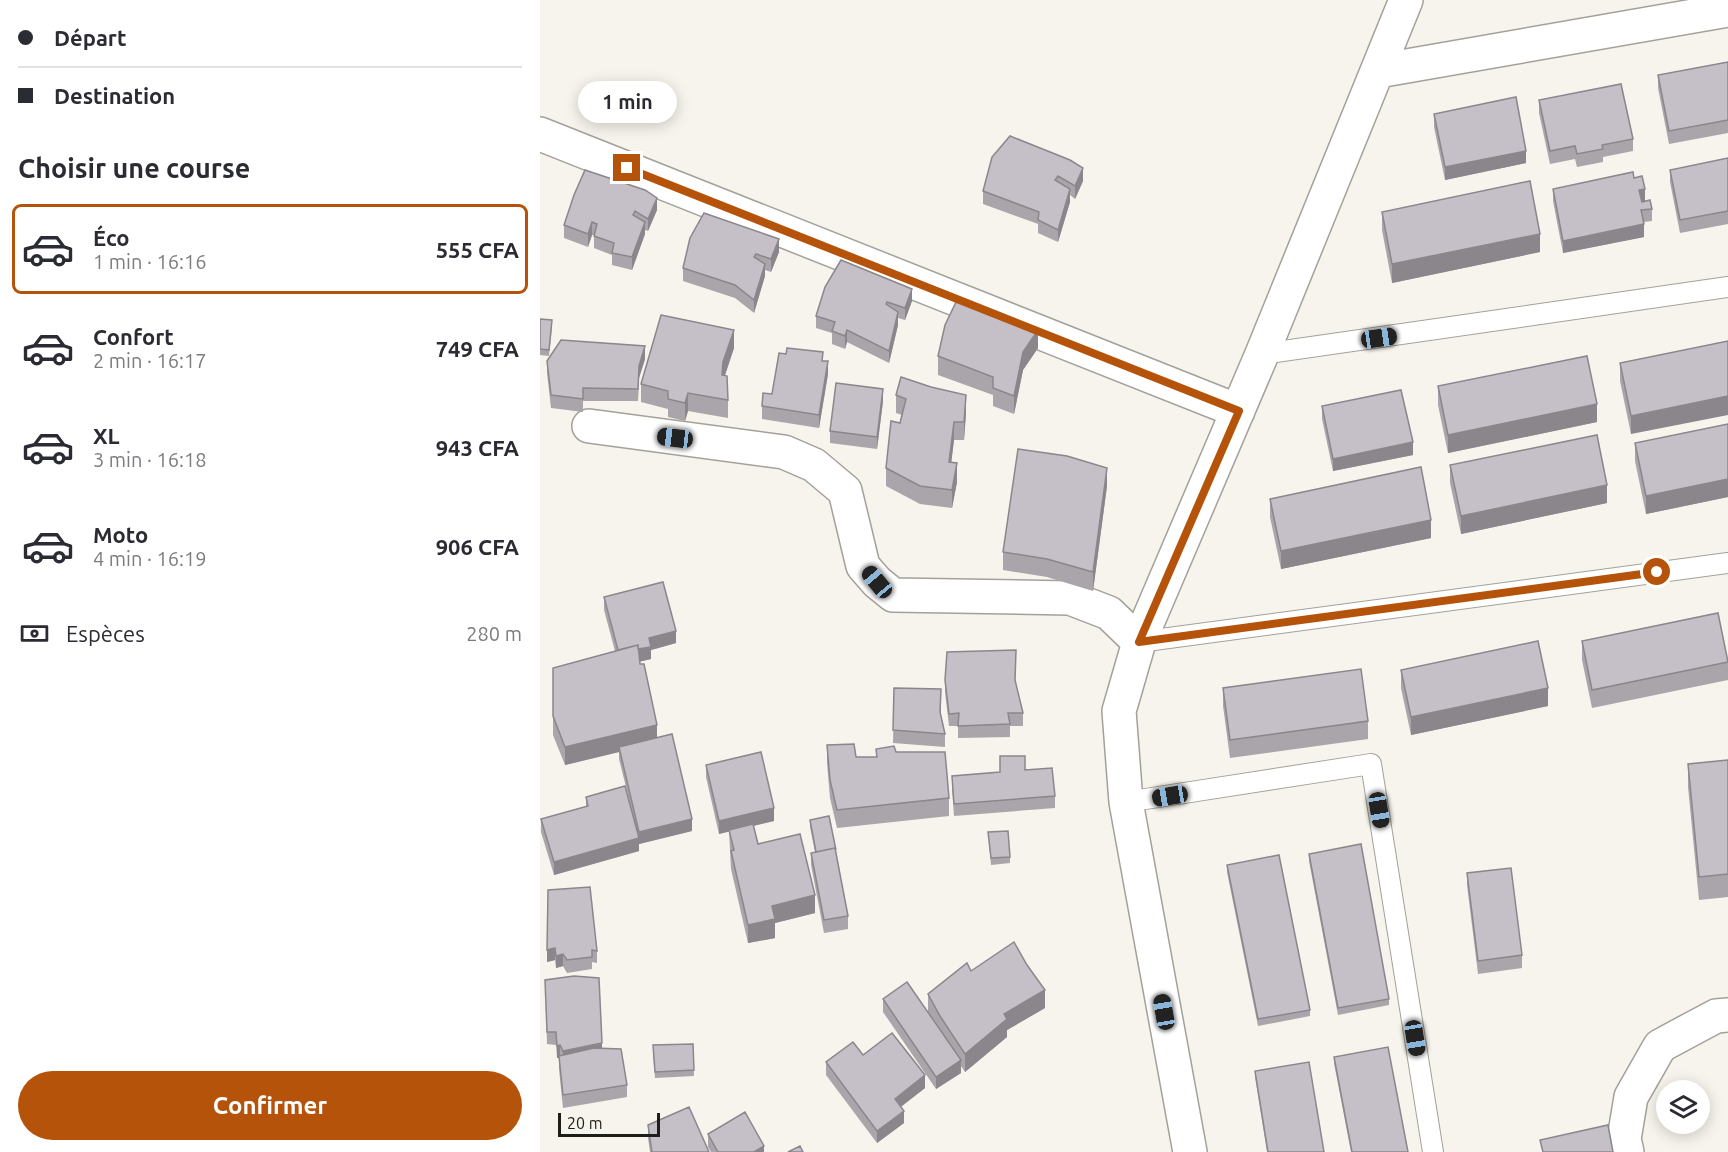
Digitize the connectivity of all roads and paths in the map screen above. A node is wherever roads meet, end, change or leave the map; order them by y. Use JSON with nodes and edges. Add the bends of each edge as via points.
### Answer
{"nodes":[{"id":1,"x":1406,"y":0,"type":"edge"},
{"id":2,"x":1728,"y":10,"type":"edge"},
{"id":3,"x":1378,"y":71,"type":"junction"},
{"id":4,"x":540,"y":134,"type":"edge"},
{"id":5,"x":1728,"y":287,"type":"edge"},
{"id":6,"x":1262,"y":354,"type":"junction"},
{"id":7,"x":1239,"y":411,"type":"junction"},
{"id":8,"x":589,"y":426,"type":"dead end"},
{"id":9,"x":1728,"y":563,"type":"edge"},
{"id":10,"x":1139,"y":642,"type":"junction"},
{"id":11,"x":1126,"y":802,"type":"junction"},
{"id":12,"x":1728,"y":1015,"type":"edge"},
{"id":13,"x":1190,"y":1152,"type":"edge"},
{"id":14,"x":1433,"y":1152,"type":"edge"},
{"id":15,"x":1627,"y":1152,"type":"edge"}],
"edges":[{"from":1,"to":3,"type":"street"},
{"from":2,"to":3,"type":"street"},
{"from":3,"to":6,"type":"street"},
{"from":4,"to":7,"type":"street"},
{"from":5,"to":6,"type":"lane"},
{"from":6,"to":7,"type":"street"},
{"from":7,"to":10,"type":"street"},
{"from":8,"to":10,"type":"street","via":[[784,452],[814,465],[845,491],[863,566],[893,595],[1070,598],[1109,613]]},
{"from":9,"to":10,"type":"lane"},
{"from":10,"to":11,"type":"street","via":[[1119,711]]},
{"from":11,"to":13,"type":"street"},
{"from":11,"to":14,"type":"lane","via":[[1371,764]]},
{"from":12,"to":15,"type":"street","via":[[1716,1016],[1660,1046],[1631,1097],[1624,1139]]}]}
